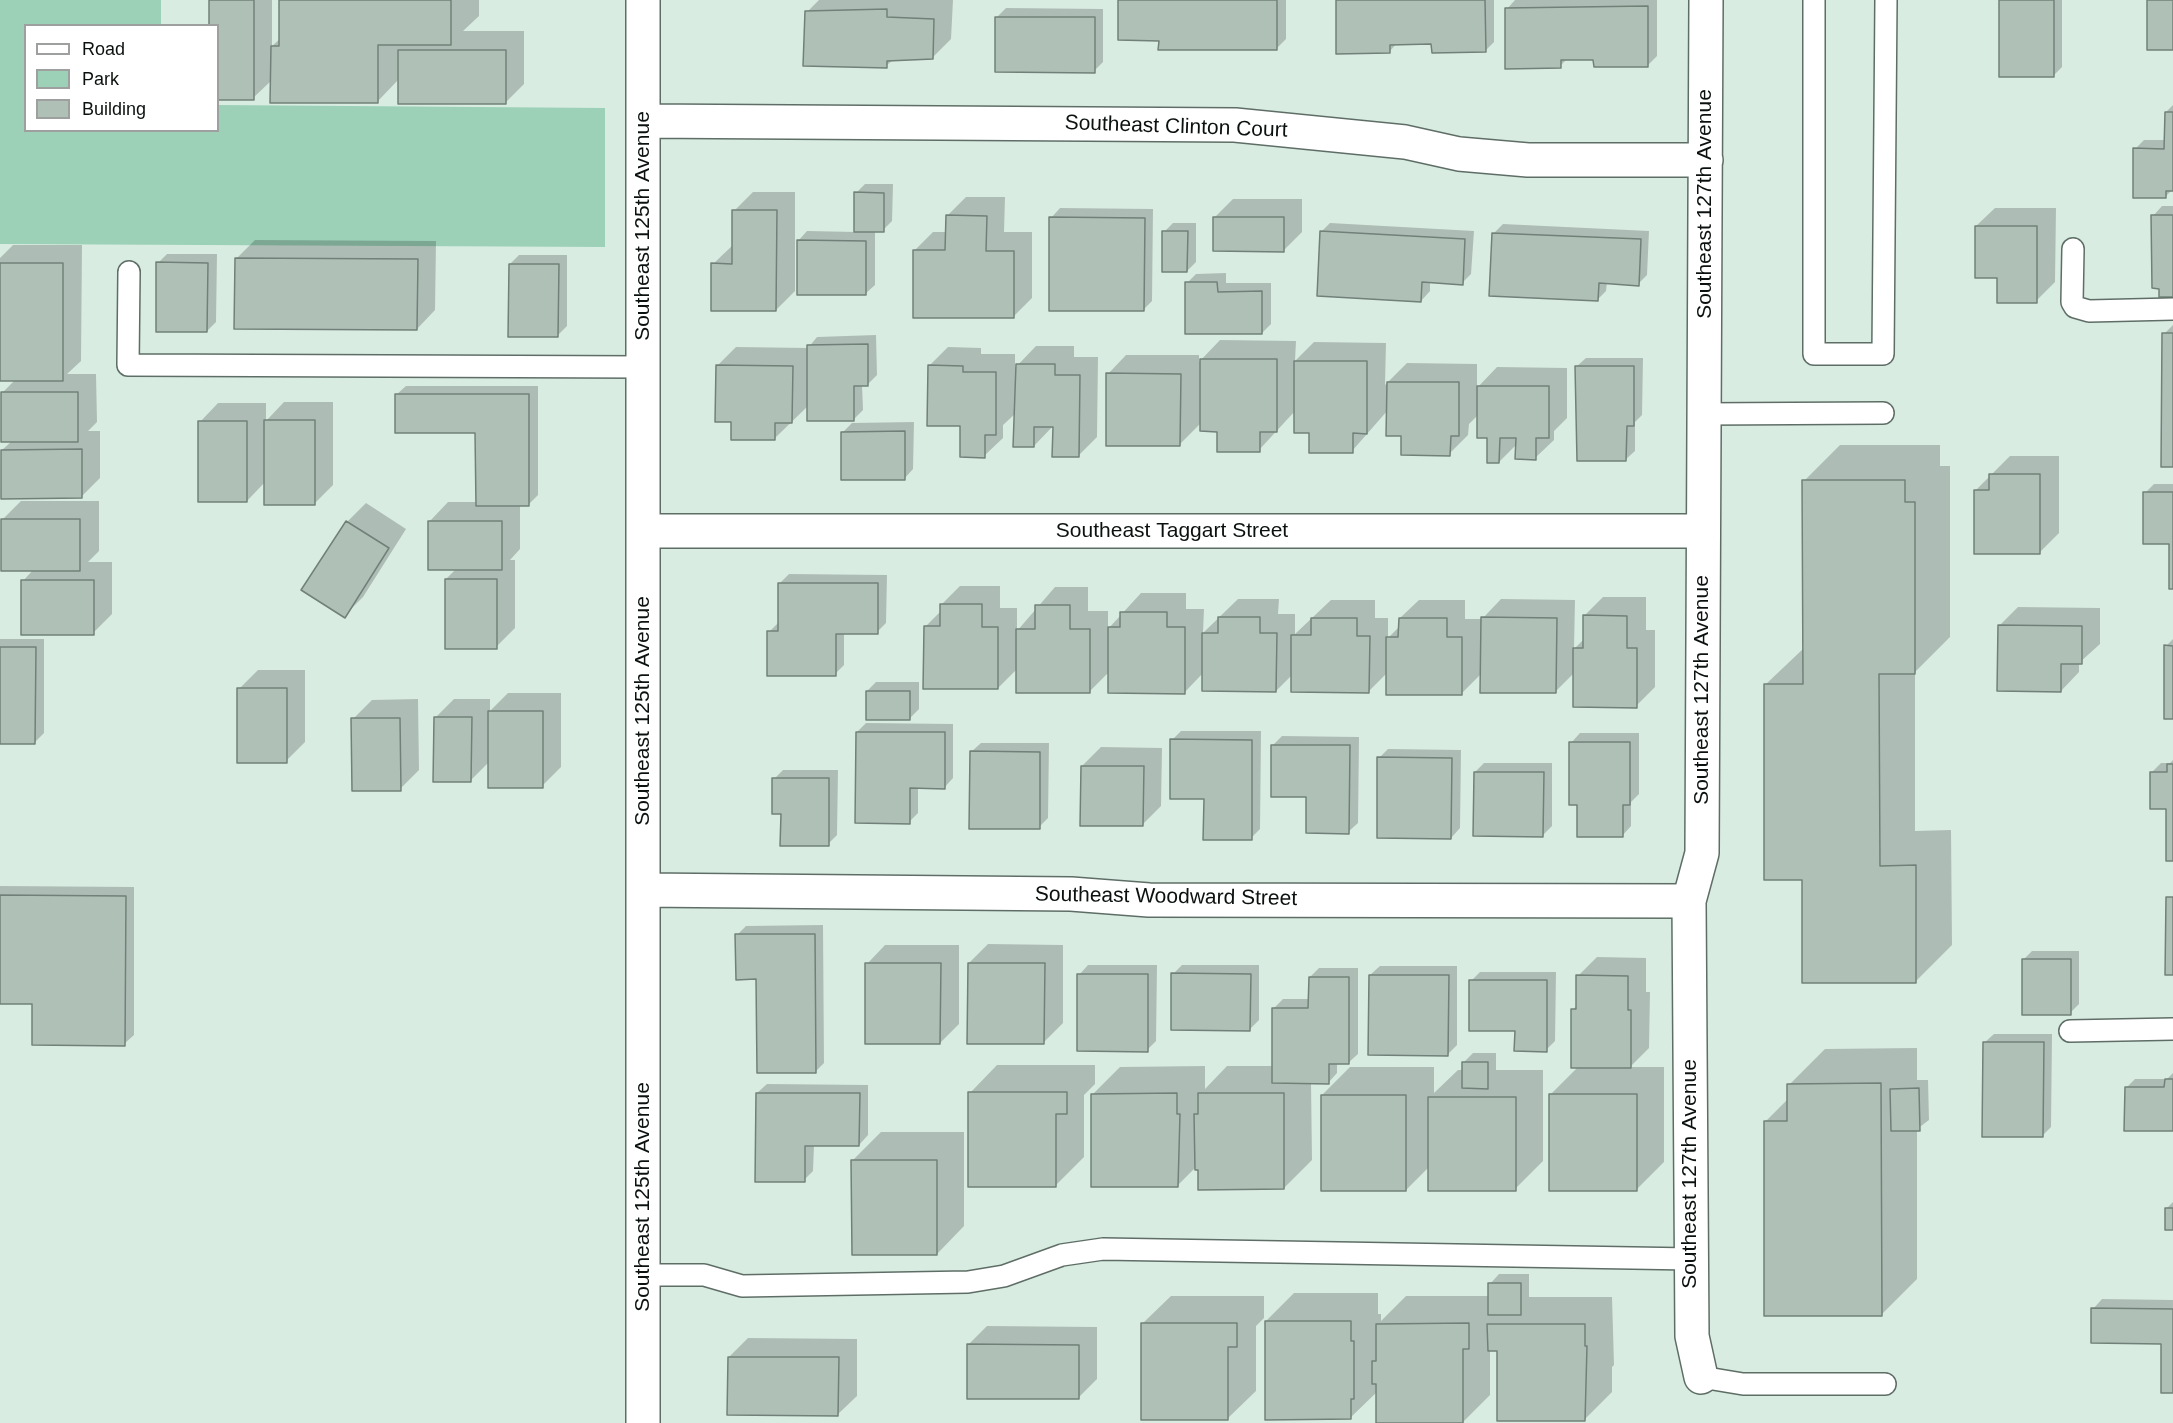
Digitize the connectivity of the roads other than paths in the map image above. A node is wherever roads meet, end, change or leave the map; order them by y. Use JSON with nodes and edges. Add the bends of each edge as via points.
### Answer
{"nodes":[{"id":1,"x":644,"y":0,"type":"edge"},
{"id":2,"x":1706,"y":0,"type":"edge"},
{"id":3,"x":1814,"y":0,"type":"edge"},
{"id":4,"x":1886,"y":0,"type":"edge"},
{"id":5,"x":644,"y":121,"type":"junction"},
{"id":6,"x":1706,"y":160,"type":"junction"},
{"id":7,"x":2073,"y":249,"type":"dead end"},
{"id":8,"x":129,"y":272,"type":"dead end"},
{"id":9,"x":2173,"y":309,"type":"edge"},
{"id":10,"x":643,"y":367,"type":"junction"},
{"id":11,"x":1883,"y":413,"type":"dead end"},
{"id":12,"x":1703,"y":414,"type":"junction"},
{"id":13,"x":643,"y":531,"type":"junction"},
{"id":14,"x":1701,"y":531,"type":"junction"},
{"id":15,"x":643,"y":890,"type":"junction"},
{"id":16,"x":1689,"y":901,"type":"junction"},
{"id":17,"x":2173,"y":1029,"type":"edge"},
{"id":18,"x":2070,"y":1031,"type":"dead end"},
{"id":19,"x":1691,"y":1259,"type":"junction"},
{"id":20,"x":643,"y":1275,"type":"junction"},
{"id":21,"x":1701,"y":1377,"type":"joint"},
{"id":22,"x":1885,"y":1384,"type":"dead end"},
{"id":23,"x":643,"y":1423,"type":"edge"}],
"edges":[{"from":1,"to":5,"type":"street","name":"Southeast 125th Avenue"},
{"from":2,"to":6,"type":"street","name":"Southeast 127th Avenue"},
{"from":3,"to":4,"type":"lane","via":[[1814,354],[1883,354]]},
{"from":5,"to":6,"type":"street","name":"Southeast Clinton Court","via":[[1235,125],[1406,142],[1459,154],[1528,160]]},
{"from":5,"to":10,"type":"street","name":"Southeast 125th Avenue"},
{"from":6,"to":12,"type":"street","name":"Southeast 127th Avenue"},
{"from":7,"to":9,"type":"lane","via":[[2075,308]]},
{"from":8,"to":10,"type":"lane","via":[[128,365]]},
{"from":10,"to":13,"type":"street","name":"Southeast 125th Avenue"},
{"from":11,"to":12,"type":"lane"},
{"from":12,"to":14,"type":"street","name":"Southeast 127th Avenue"},
{"from":13,"to":14,"type":"street","name":"Southeast Taggart Street"},
{"from":13,"to":15,"type":"street","name":"Southeast 125th Avenue"},
{"from":14,"to":16,"type":"street","name":"Southeast 127th Avenue","via":[[1701,853]]},
{"from":15,"to":16,"type":"street","name":"Southeast Woodward Street","via":[[1071,894],[1149,900]]},
{"from":15,"to":20,"type":"street","name":"Southeast 125th Avenue"},
{"from":16,"to":19,"type":"street","name":"Southeast 127th Avenue"},
{"from":17,"to":18,"type":"lane"},
{"from":19,"to":20,"type":"lane","via":[[1103,1249],[1062,1255],[1004,1276],[968,1282],[742,1286],[704,1275]]},
{"from":19,"to":21,"type":"street","name":"Southeast 127th Avenue","via":[[1692,1336]]},
{"from":20,"to":23,"type":"street","name":"Southeast 125th Avenue"},
{"from":21,"to":22,"type":"lane","via":[[1743,1384]]}]}
